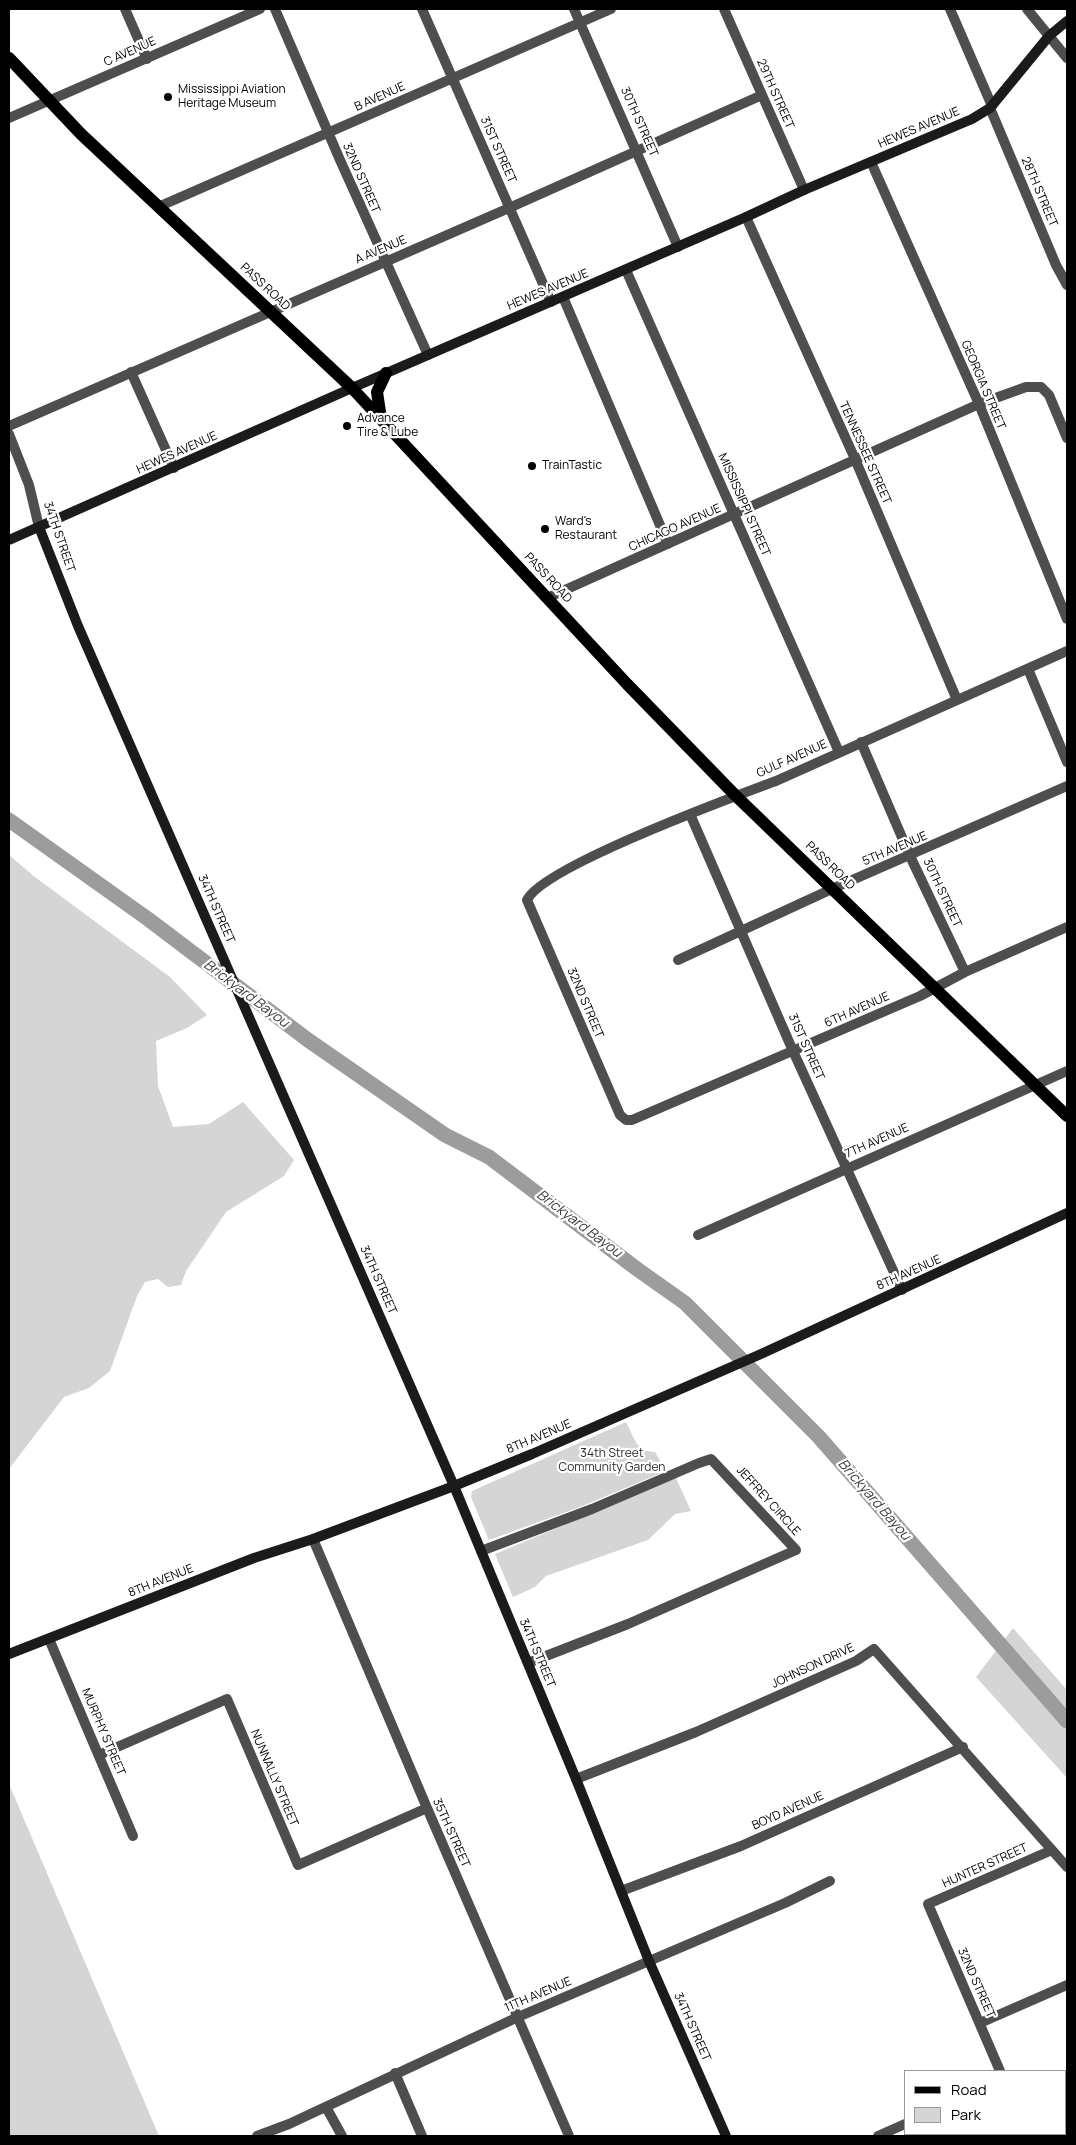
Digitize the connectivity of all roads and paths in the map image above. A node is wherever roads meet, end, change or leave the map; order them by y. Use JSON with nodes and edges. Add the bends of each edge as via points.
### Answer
{"nodes":[{"id":1,"x":125,"y":9,"type":"edge"},
{"id":2,"x":260,"y":9,"type":"edge"},
{"id":3,"x":275,"y":9,"type":"edge"},
{"id":4,"x":422,"y":9,"type":"edge"},
{"id":5,"x":574,"y":9,"type":"edge"},
{"id":6,"x":611,"y":9,"type":"edge"},
{"id":7,"x":724,"y":9,"type":"edge"},
{"id":8,"x":950,"y":9,"type":"edge"},
{"id":9,"x":1027,"y":9,"type":"edge"},
{"id":10,"x":1067,"y":21,"type":"edge"},
{"id":11,"x":581,"y":22,"type":"junction"},
{"id":12,"x":1048,"y":36,"type":"junction"},
{"id":13,"x":9,"y":58,"type":"edge"},
{"id":14,"x":147,"y":58,"type":"junction"},
{"id":15,"x":1067,"y":58,"type":"edge"},
{"id":16,"x":452,"y":79,"type":"junction"},
{"id":17,"x":762,"y":95,"type":"junction"},
{"id":18,"x":48,"y":102,"type":"junction"},
{"id":19,"x":991,"y":107,"type":"junction"},
{"id":20,"x":9,"y":118,"type":"edge"},
{"id":21,"x":328,"y":133,"type":"junction"},
{"id":22,"x":638,"y":150,"type":"junction"},
{"id":23,"x":872,"y":162,"type":"junction"},
{"id":24,"x":804,"y":190,"type":"junction"},
{"id":25,"x":158,"y":207,"type":"junction"},
{"id":26,"x":509,"y":208,"type":"junction"},
{"id":27,"x":746,"y":217,"type":"junction"},
{"id":28,"x":678,"y":247,"type":"junction"},
{"id":29,"x":386,"y":262,"type":"junction"},
{"id":30,"x":626,"y":270,"type":"junction"},
{"id":31,"x":1067,"y":285,"type":"edge"},
{"id":32,"x":563,"y":297,"type":"junction"},
{"id":33,"x":550,"y":302,"type":"junction"},
{"id":34,"x":271,"y":311,"type":"junction"},
{"id":35,"x":428,"y":356,"type":"junction"},
{"id":36,"x":131,"y":372,"type":"junction"},
{"id":37,"x":386,"y":373,"type":"junction"},
{"id":38,"x":352,"y":388,"type":"junction"},
{"id":39,"x":979,"y":404,"type":"junction"},
{"id":40,"x":381,"y":419,"type":"junction"},
{"id":41,"x":9,"y":426,"type":"edge"},
{"id":42,"x":9,"y":434,"type":"edge"},
{"id":43,"x":1067,"y":438,"type":"edge"},
{"id":44,"x":854,"y":459,"type":"junction"},
{"id":45,"x":174,"y":468,"type":"junction"},
{"id":46,"x":735,"y":515,"type":"junction"},
{"id":47,"x":39,"y":527,"type":"junction"},
{"id":48,"x":9,"y":540,"type":"edge"},
{"id":49,"x":668,"y":544,"type":"junction"},
{"id":50,"x":547,"y":598,"type":"junction"},
{"id":51,"x":1067,"y":619,"type":"edge"},
{"id":52,"x":1067,"y":651,"type":"edge"},
{"id":53,"x":1028,"y":670,"type":"junction"},
{"id":54,"x":958,"y":700,"type":"junction"},
{"id":55,"x":861,"y":742,"type":"junction"},
{"id":56,"x":839,"y":752,"type":"junction"},
{"id":57,"x":1067,"y":762,"type":"edge"},
{"id":58,"x":1067,"y":786,"type":"edge"},
{"id":59,"x":735,"y":794,"type":"junction"},
{"id":60,"x":690,"y":814,"type":"junction"},
{"id":61,"x":910,"y":856,"type":"junction"},
{"id":62,"x":834,"y":888,"type":"junction"},
{"id":63,"x":530,"y":894,"type":"joint"},
{"id":64,"x":1067,"y":927,"type":"edge"},
{"id":65,"x":742,"y":931,"type":"junction"},
{"id":66,"x":678,"y":960,"type":"dead end"},
{"id":67,"x":965,"y":972,"type":"junction"},
{"id":68,"x":935,"y":988,"type":"junction"},
{"id":69,"x":793,"y":1051,"type":"junction"},
{"id":70,"x":1067,"y":1071,"type":"edge"},
{"id":71,"x":1035,"y":1085,"type":"junction"},
{"id":72,"x":1067,"y":1116,"type":"edge"},
{"id":73,"x":626,"y":1120,"type":"joint"},
{"id":74,"x":847,"y":1168,"type":"junction"},
{"id":75,"x":1067,"y":1213,"type":"edge"},
{"id":76,"x":698,"y":1235,"type":"dead end"},
{"id":77,"x":902,"y":1290,"type":"junction"},
{"id":78,"x":454,"y":1486,"type":"junction"},
{"id":79,"x":313,"y":1539,"type":"junction"},
{"id":80,"x":481,"y":1551,"type":"junction"},
{"id":81,"x":49,"y":1639,"type":"junction"},
{"id":82,"x":9,"y":1654,"type":"edge"},
{"id":83,"x":528,"y":1663,"type":"junction"},
{"id":84,"x":963,"y":1748,"type":"junction"},
{"id":85,"x":99,"y":1755,"type":"junction"},
{"id":86,"x":576,"y":1779,"type":"junction"},
{"id":87,"x":427,"y":1808,"type":"junction"},
{"id":88,"x":133,"y":1836,"type":"dead end"},
{"id":89,"x":1052,"y":1850,"type":"junction"},
{"id":90,"x":1067,"y":1867,"type":"edge"},
{"id":91,"x":830,"y":1882,"type":"dead end"},
{"id":92,"x":621,"y":1891,"type":"junction"},
{"id":93,"x":928,"y":1904,"type":"joint"},
{"id":94,"x":649,"y":1961,"type":"junction"},
{"id":95,"x":1067,"y":1985,"type":"edge"},
{"id":96,"x":518,"y":2017,"type":"junction"},
{"id":97,"x":980,"y":2023,"type":"junction"},
{"id":98,"x":1000,"y":2070,"type":"edge"},
{"id":99,"x":396,"y":2073,"type":"junction"},
{"id":100,"x":326,"y":2107,"type":"junction"},
{"id":101,"x":904,"y":2124,"type":"edge"},
{"id":102,"x":257,"y":2136,"type":"edge"},
{"id":103,"x":342,"y":2136,"type":"edge"},
{"id":104,"x":422,"y":2136,"type":"edge"},
{"id":105,"x":570,"y":2136,"type":"edge"},
{"id":106,"x":726,"y":2136,"type":"edge"},
{"id":107,"x":878,"y":2136,"type":"edge"}],
"edges":[{"from":1,"to":14,"type":"street"},
{"from":2,"to":14,"type":"street","name":"C AVENUE"},
{"from":3,"to":21,"type":"street","name":"32ND STREET"},
{"from":4,"to":16,"type":"street","name":"31ST STREET"},
{"from":5,"to":11,"type":"street","name":"30TH STREET"},
{"from":6,"to":11,"type":"street","name":"B AVENUE"},
{"from":7,"to":17,"type":"street","name":"29TH STREET"},
{"from":8,"to":19,"type":"street","name":"28TH STREET"},
{"from":9,"to":12,"type":"street"},
{"from":10,"to":12,"type":"street","name":"HEWES AVENUE"},
{"from":11,"to":16,"type":"street","name":"B AVENUE"},
{"from":11,"to":22,"type":"street","name":"30TH STREET"},
{"from":12,"to":15,"type":"street"},
{"from":12,"to":19,"type":"street","name":"HEWES AVENUE"},
{"from":13,"to":18,"type":"main road","name":"PASS ROAD"},
{"from":14,"to":18,"type":"street","name":"C AVENUE"},
{"from":16,"to":21,"type":"street","name":"B AVENUE"},
{"from":16,"to":26,"type":"street","name":"31ST STREET"},
{"from":17,"to":22,"type":"street","name":"A AVENUE"},
{"from":17,"to":24,"type":"street","name":"29TH STREET"},
{"from":18,"to":20,"type":"street","name":"C AVENUE"},
{"from":18,"to":25,"type":"main road","name":"PASS ROAD"},
{"from":19,"to":23,"type":"street","name":"HEWES AVENUE","via":[[972,119]]},
{"from":19,"to":31,"type":"street","name":"28TH STREET"},
{"from":21,"to":25,"type":"street","name":"B AVENUE"},
{"from":21,"to":29,"type":"street","name":"32ND STREET"},
{"from":22,"to":26,"type":"street","name":"A AVENUE"},
{"from":22,"to":28,"type":"street","name":"30TH STREET"},
{"from":23,"to":24,"type":"street","name":"HEWES AVENUE"},
{"from":23,"to":39,"type":"street","name":"GEORGIA STREET"},
{"from":24,"to":27,"type":"street","name":"HEWES AVENUE"},
{"from":25,"to":34,"type":"main road","name":"PASS ROAD"},
{"from":26,"to":29,"type":"street","name":"A AVENUE"},
{"from":26,"to":33,"type":"street","name":"31ST STREET"},
{"from":27,"to":28,"type":"street","name":"HEWES AVENUE"},
{"from":27,"to":44,"type":"street","name":"TENNESSEE STREET"},
{"from":28,"to":30,"type":"street","name":"HEWES AVENUE"},
{"from":29,"to":34,"type":"street","name":"A AVENUE"},
{"from":29,"to":35,"type":"street","name":"32ND STREET"},
{"from":30,"to":32,"type":"street","name":"HEWES AVENUE"},
{"from":30,"to":46,"type":"street","name":"MISSISSIPPI STREET"},
{"from":32,"to":33,"type":"street","name":"HEWES AVENUE"},
{"from":32,"to":49,"type":"street"},
{"from":33,"to":35,"type":"street","name":"HEWES AVENUE"},
{"from":34,"to":36,"type":"street","name":"A AVENUE"},
{"from":34,"to":38,"type":"main road","name":"PASS ROAD"},
{"from":35,"to":37,"type":"street","name":"HEWES AVENUE"},
{"from":36,"to":41,"type":"street","name":"A AVENUE"},
{"from":36,"to":45,"type":"street"},
{"from":37,"to":38,"type":"street","name":"HEWES AVENUE"},
{"from":37,"to":40,"type":"main road","via":[[378,392]]},
{"from":38,"to":40,"type":"main road","name":"PASS ROAD"},
{"from":38,"to":45,"type":"street","name":"HEWES AVENUE"},
{"from":39,"to":43,"type":"street","name":"CHICAGO AVENUE","via":[[1026,387],[1041,387],[1049,395]]},
{"from":39,"to":44,"type":"street","name":"CHICAGO AVENUE"},
{"from":39,"to":51,"type":"street","name":"GEORGIA STREET"},
{"from":40,"to":50,"type":"main road","name":"PASS ROAD"},
{"from":42,"to":47,"type":"street","name":"34TH STREET","via":[[29,485]]},
{"from":44,"to":46,"type":"street","name":"CHICAGO AVENUE"},
{"from":44,"to":54,"type":"street","name":"TENNESSEE STREET"},
{"from":45,"to":47,"type":"street","name":"HEWES AVENUE"},
{"from":46,"to":49,"type":"street","name":"CHICAGO AVENUE"},
{"from":46,"to":56,"type":"street","name":"MISSISSIPPI STREET"},
{"from":47,"to":48,"type":"street","name":"HEWES AVENUE"},
{"from":47,"to":78,"type":"street","name":"34TH STREET","via":[[78,626]]},
{"from":49,"to":50,"type":"street","name":"CHICAGO AVENUE"},
{"from":50,"to":59,"type":"main road","name":"PASS ROAD"},
{"from":52,"to":53,"type":"street","name":"GULF AVENUE"},
{"from":53,"to":54,"type":"street","name":"GULF AVENUE"},
{"from":53,"to":57,"type":"street"},
{"from":54,"to":55,"type":"street","name":"GULF AVENUE"},
{"from":55,"to":56,"type":"street","name":"GULF AVENUE"},
{"from":55,"to":61,"type":"street","name":"30TH STREET"},
{"from":56,"to":59,"type":"street","name":"GULF AVENUE","via":[[776,781]]},
{"from":58,"to":61,"type":"street","name":"5TH AVENUE"},
{"from":59,"to":60,"type":"street","name":"GULF AVENUE"},
{"from":59,"to":62,"type":"main road","name":"PASS ROAD"},
{"from":60,"to":63,"type":"street","name":"GULF AVENUE","via":[[580,863]]},
{"from":60,"to":65,"type":"street","name":"31ST STREET"},
{"from":61,"to":62,"type":"street","name":"5TH AVENUE"},
{"from":61,"to":67,"type":"street","name":"30TH STREET"},
{"from":62,"to":65,"type":"street","name":"5TH AVENUE"},
{"from":62,"to":68,"type":"main road","name":"PASS ROAD"},
{"from":63,"to":73,"type":"street","name":"32ND STREET","via":[[527,900],[620,1115]]},
{"from":64,"to":67,"type":"street","name":"6TH AVENUE"},
{"from":65,"to":66,"type":"street","name":"5TH AVENUE"},
{"from":65,"to":69,"type":"street","name":"31ST STREET"},
{"from":67,"to":68,"type":"street","name":"6TH AVENUE"},
{"from":68,"to":69,"type":"street","name":"6TH AVENUE"},
{"from":68,"to":71,"type":"main road","name":"PASS ROAD"},
{"from":69,"to":73,"type":"street","name":"6TH AVENUE"},
{"from":69,"to":74,"type":"street","name":"31ST STREET"},
{"from":70,"to":71,"type":"street","name":"7TH AVENUE"},
{"from":71,"to":72,"type":"main road","name":"PASS ROAD"},
{"from":71,"to":74,"type":"street","name":"7TH AVENUE"},
{"from":74,"to":76,"type":"street","name":"7TH AVENUE"},
{"from":74,"to":77,"type":"street","name":"31ST STREET"},
{"from":75,"to":77,"type":"street","name":"8TH AVENUE"},
{"from":77,"to":78,"type":"street","name":"8TH AVENUE"},
{"from":78,"to":79,"type":"street","name":"8TH AVENUE"},
{"from":78,"to":80,"type":"street","name":"34TH STREET"},
{"from":79,"to":81,"type":"street","name":"8TH AVENUE","via":[[254,1558]]},
{"from":79,"to":87,"type":"street","name":"35TH STREET"},
{"from":80,"to":83,"type":"street","name":"34TH STREET"},
{"from":80,"to":83,"type":"street","name":"JEFFREY CIRCLE","via":[[711,1459],[796,1550],[628,1624]]},
{"from":81,"to":82,"type":"street","name":"8TH AVENUE"},
{"from":81,"to":85,"type":"street","name":"MURPHY STREET"},
{"from":83,"to":86,"type":"street","name":"34TH STREET"},
{"from":84,"to":86,"type":"street","name":"JOHNSON DRIVE","via":[[874,1649],[856,1661],[696,1732]]},
{"from":84,"to":89,"type":"street","name":"JOHNSON DRIVE"},
{"from":84,"to":92,"type":"street","name":"BOYD AVENUE","via":[[741,1846]]},
{"from":85,"to":87,"type":"street","name":"NUNNALLY STREET","via":[[227,1699],[298,1865]]},
{"from":85,"to":88,"type":"street","name":"MURPHY STREET"},
{"from":86,"to":92,"type":"street","name":"34TH STREET"},
{"from":87,"to":96,"type":"street","name":"35TH STREET"},
{"from":89,"to":90,"type":"street","name":"JOHNSON DRIVE"},
{"from":89,"to":93,"type":"street","name":"HUNTER STREET"},
{"from":91,"to":94,"type":"street","name":"11TH AVENUE"},
{"from":92,"to":94,"type":"street","name":"34TH STREET"},
{"from":93,"to":97,"type":"street","name":"32ND STREET"},
{"from":94,"to":96,"type":"street","name":"11TH AVENUE"},
{"from":94,"to":106,"type":"street","name":"34TH STREET"},
{"from":95,"to":97,"type":"street"},
{"from":96,"to":99,"type":"street","name":"11TH AVENUE"},
{"from":96,"to":105,"type":"street","name":"35TH STREET"},
{"from":97,"to":98,"type":"street","name":"32ND STREET"},
{"from":99,"to":100,"type":"street","name":"11TH AVENUE"},
{"from":99,"to":104,"type":"street"},
{"from":100,"to":102,"type":"street","name":"11TH AVENUE"},
{"from":100,"to":103,"type":"street"},
{"from":101,"to":107,"type":"street"}]}
